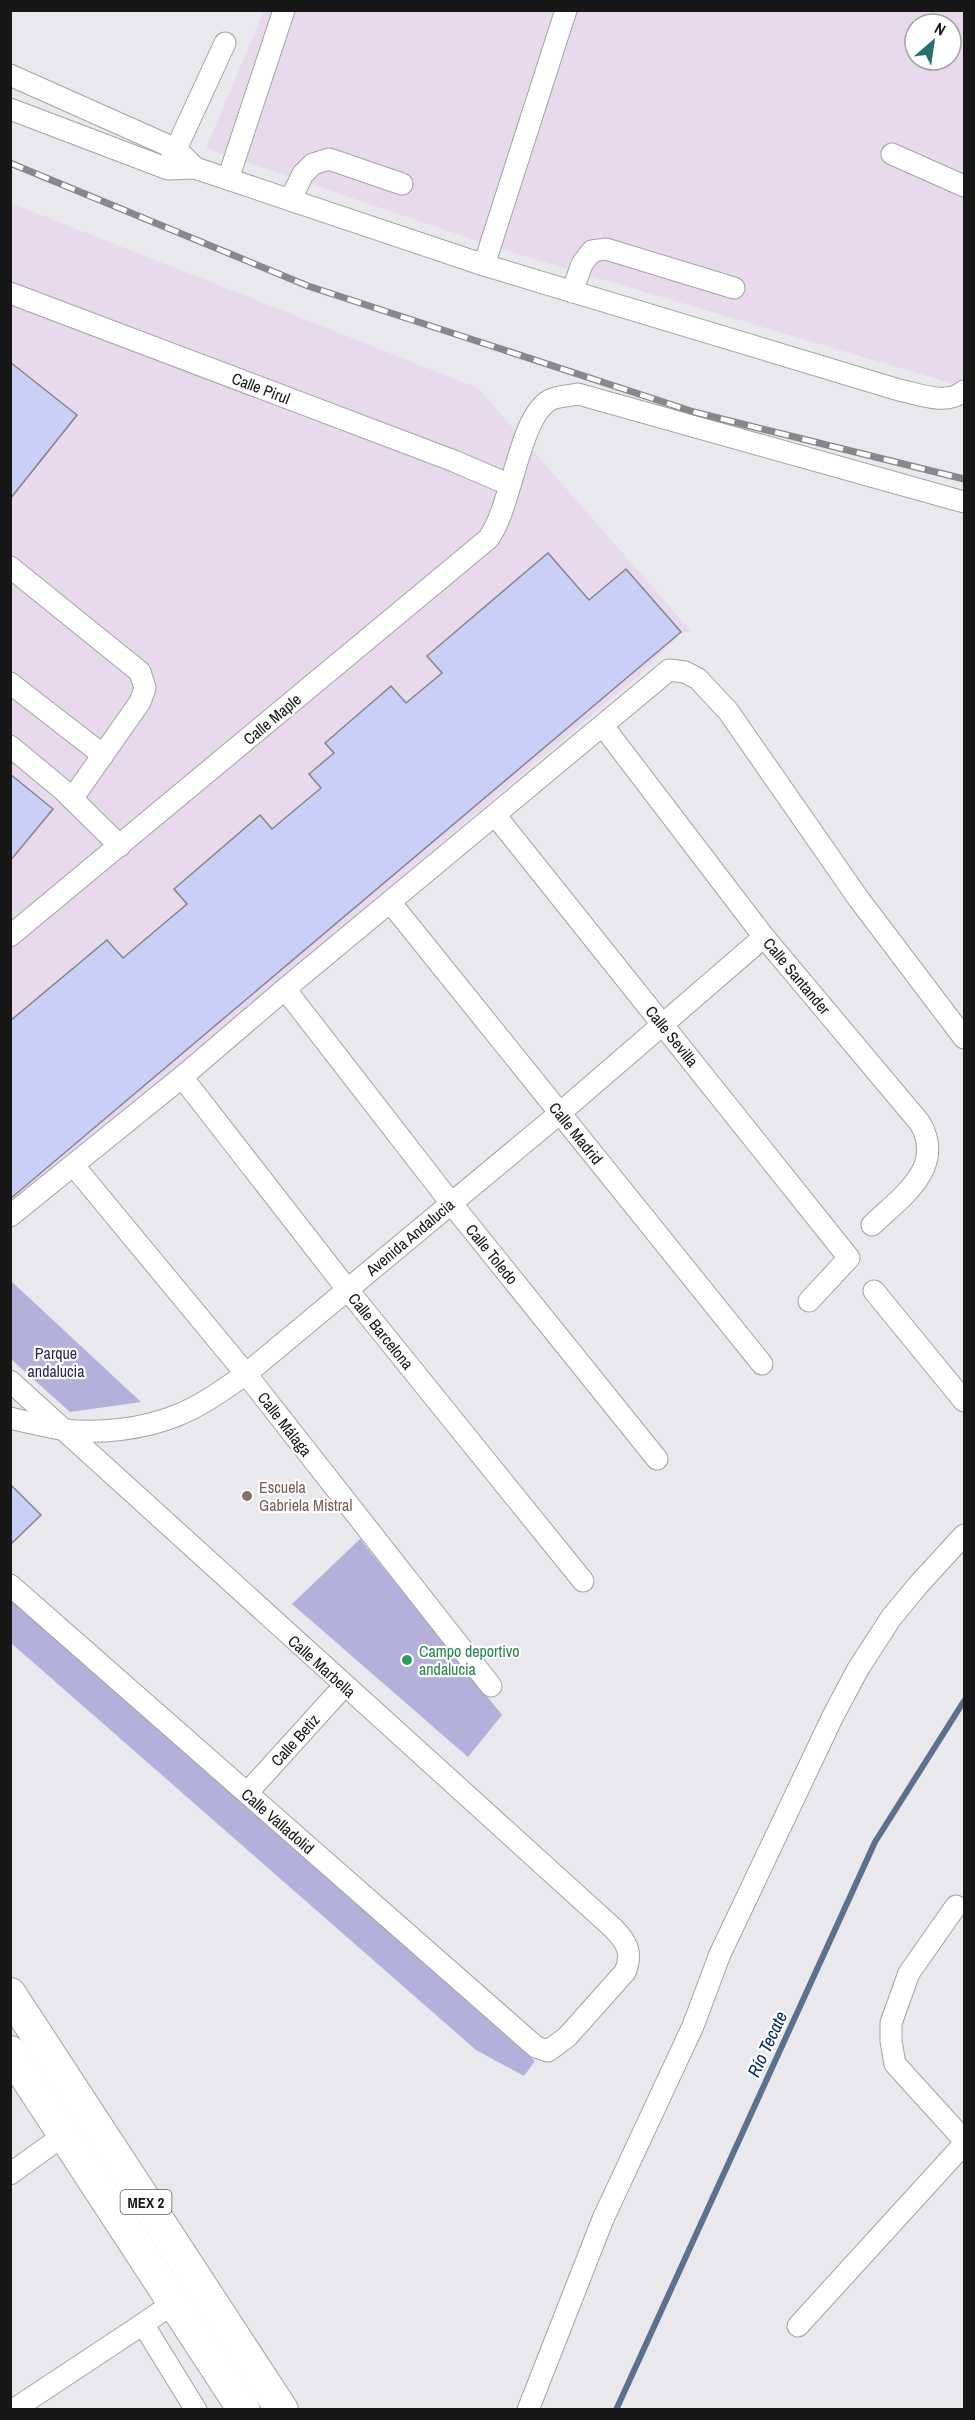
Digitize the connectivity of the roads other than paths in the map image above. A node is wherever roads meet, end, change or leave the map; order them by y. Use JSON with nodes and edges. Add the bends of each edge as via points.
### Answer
{"nodes":[{"id":1,"x":284,"y":10,"type":"edge"},
{"id":2,"x":566,"y":10,"type":"edge"},
{"id":3,"x":225,"y":43,"type":"dead end"},
{"id":4,"x":10,"y":75,"type":"edge"},
{"id":5,"x":10,"y":109,"type":"edge"},
{"id":6,"x":176,"y":149,"type":"junction"},
{"id":7,"x":892,"y":154,"type":"dead end"},
{"id":8,"x":195,"y":168,"type":"junction"},
{"id":9,"x":168,"y":169,"type":"junction"},
{"id":10,"x":228,"y":179,"type":"junction"},
{"id":11,"x":402,"y":184,"type":"dead end"},
{"id":12,"x":964,"y":186,"type":"edge"},
{"id":13,"x":290,"y":200,"type":"junction"},
{"id":14,"x":484,"y":265,"type":"junction"},
{"id":15,"x":734,"y":288,"type":"dead end"},
{"id":16,"x":572,"y":292,"type":"junction"},
{"id":17,"x":10,"y":293,"type":"edge"},
{"id":18,"x":964,"y":391,"type":"edge"},
{"id":19,"x":510,"y":485,"type":"junction"},
{"id":20,"x":964,"y":502,"type":"edge"},
{"id":21,"x":10,"y":567,"type":"edge"},
{"id":22,"x":10,"y":683,"type":"edge"},
{"id":23,"x":603,"y":726,"type":"junction"},
{"id":24,"x":10,"y":746,"type":"edge"},
{"id":25,"x":103,"y":755,"type":"junction"},
{"id":26,"x":72,"y":799,"type":"junction"},
{"id":27,"x":495,"y":815,"type":"junction"},
{"id":28,"x":120,"y":846,"type":"junction"},
{"id":29,"x":390,"y":902,"type":"junction"},
{"id":30,"x":10,"y":936,"type":"edge"},
{"id":31,"x":764,"y":937,"type":"junction"},
{"id":32,"x":285,"y":989,"type":"junction"},
{"id":33,"x":663,"y":1024,"type":"junction"},
{"id":34,"x":964,"y":1038,"type":"edge"},
{"id":35,"x":182,"y":1077,"type":"junction"},
{"id":36,"x":560,"y":1113,"type":"junction"},
{"id":37,"x":74,"y":1166,"type":"junction"},
{"id":38,"x":451,"y":1203,"type":"junction"},
{"id":39,"x":10,"y":1216,"type":"edge"},
{"id":40,"x":872,"y":1225,"type":"dead end"},
{"id":41,"x":347,"y":1289,"type":"junction"},
{"id":42,"x":874,"y":1291,"type":"dead end"},
{"id":43,"x":809,"y":1301,"type":"dead end"},
{"id":44,"x":762,"y":1364,"type":"dead end"},
{"id":45,"x":246,"y":1374,"type":"junction"},
{"id":46,"x":10,"y":1381,"type":"edge"},
{"id":47,"x":964,"y":1401,"type":"edge"},
{"id":48,"x":10,"y":1418,"type":"edge"},
{"id":49,"x":62,"y":1429,"type":"junction"},
{"id":50,"x":657,"y":1459,"type":"dead end"},
{"id":51,"x":964,"y":1535,"type":"edge"},
{"id":52,"x":583,"y":1581,"type":"dead end"},
{"id":53,"x":10,"y":1585,"type":"edge"},
{"id":54,"x":344,"y":1686,"type":"junction"},
{"id":55,"x":491,"y":1686,"type":"dead end"},
{"id":56,"x":247,"y":1793,"type":"junction"},
{"id":57,"x":956,"y":1906,"type":"dead end"},
{"id":58,"x":10,"y":1994,"type":"edge"},
{"id":59,"x":548,"y":2051,"type":"joint"},
{"id":60,"x":10,"y":2052,"type":"edge"},
{"id":61,"x":64,"y":2135,"type":"junction"},
{"id":62,"x":964,"y":2142,"type":"edge"},
{"id":63,"x":10,"y":2174,"type":"edge"},
{"id":64,"x":175,"y":2302,"type":"junction"},
{"id":65,"x":143,"y":2324,"type":"junction"},
{"id":66,"x":798,"y":2326,"type":"dead end"},
{"id":67,"x":13,"y":2409,"type":"edge"},
{"id":68,"x":196,"y":2409,"type":"edge"},
{"id":69,"x":244,"y":2409,"type":"edge"},
{"id":70,"x":282,"y":2409,"type":"edge"},
{"id":71,"x":528,"y":2409,"type":"edge"}],
"edges":[{"from":1,"to":10,"type":"street"},
{"from":2,"to":14,"type":"street"},
{"from":3,"to":6,"type":"street"},
{"from":4,"to":6,"type":"street"},
{"from":5,"to":9,"type":"street"},
{"from":6,"to":8,"type":"street"},
{"from":6,"to":9,"type":"street"},
{"from":7,"to":12,"type":"street"},
{"from":8,"to":9,"type":"street"},
{"from":8,"to":10,"type":"street"},
{"from":10,"to":13,"type":"street"},
{"from":11,"to":13,"type":"street","via":[[328,159],[313,164],[303,174]]},
{"from":13,"to":14,"type":"street"},
{"from":14,"to":16,"type":"street"},
{"from":15,"to":16,"type":"street","via":[[606,249],[592,251],[582,264]]},
{"from":16,"to":18,"type":"street","via":[[898,390],[941,399]]},
{"from":17,"to":19,"type":"street","name":"Calle Pirul"},
{"from":19,"to":20,"type":"street","name":"Calle Maple","via":[[534,415],[550,399],[578,394]]},
{"from":19,"to":28,"type":"street","name":"Calle Maple","via":[[488,539]]},
{"from":21,"to":25,"type":"street","via":[[140,672],[145,688],[140,702]]},
{"from":22,"to":25,"type":"street"},
{"from":23,"to":27,"type":"street"},
{"from":23,"to":31,"type":"street","name":"Calle Santander"},
{"from":23,"to":34,"type":"street","via":[[669,670],[698,679],[728,711],[858,898]]},
{"from":24,"to":26,"type":"street"},
{"from":25,"to":26,"type":"street"},
{"from":26,"to":28,"type":"street"},
{"from":27,"to":29,"type":"street"},
{"from":27,"to":33,"type":"street","name":"Calle Sevilla"},
{"from":28,"to":30,"type":"street","name":"Calle Maple"},
{"from":29,"to":32,"type":"street"},
{"from":29,"to":36,"type":"street","name":"Calle Madrid"},
{"from":31,"to":33,"type":"street","name":"Avenida Andalucia"},
{"from":31,"to":40,"type":"street","name":"Calle Santander","via":[[926,1132],[929,1148],[924,1170]]},
{"from":32,"to":35,"type":"street"},
{"from":32,"to":38,"type":"street","name":"Calle Toledo"},
{"from":33,"to":36,"type":"street","name":"Avenida Andalucia"},
{"from":33,"to":43,"type":"street","name":"Calle Sevilla","via":[[849,1258]]},
{"from":35,"to":37,"type":"street"},
{"from":35,"to":41,"type":"street","name":"Calle Barcelona"},
{"from":36,"to":38,"type":"street","name":"Avenida Andalucia"},
{"from":36,"to":44,"type":"street","name":"Calle Madrid"},
{"from":37,"to":39,"type":"street"},
{"from":37,"to":45,"type":"street","name":"Calle Málaga"},
{"from":38,"to":41,"type":"street","name":"Avenida Andalucia"},
{"from":38,"to":50,"type":"street","name":"Calle Toledo"},
{"from":41,"to":45,"type":"street","name":"Avenida Andalucia"},
{"from":41,"to":52,"type":"street","name":"Calle Barcelona"},
{"from":42,"to":47,"type":"street"},
{"from":45,"to":49,"type":"street","name":"Avenida Andalucia","via":[[177,1415],[108,1430]]},
{"from":45,"to":55,"type":"street","name":"Calle Málaga"},
{"from":46,"to":49,"type":"street","name":"Calle Marbella"},
{"from":48,"to":49,"type":"street","name":"Avenida Andalucia"},
{"from":49,"to":54,"type":"street","name":"Calle Marbella"},
{"from":51,"to":71,"type":"street","via":[[891,1618],[833,1716],[720,1954],[693,2026],[608,2208]]},
{"from":53,"to":56,"type":"street","name":"Calle Valladolid"},
{"from":54,"to":56,"type":"street","name":"Calle Betiz"},
{"from":54,"to":59,"type":"street","name":"Calle Marbella","via":[[621,1936],[630,1953],[626,1972],[567,2037]]},
{"from":56,"to":59,"type":"street","name":"Calle Valladolid","via":[[530,2043]]},
{"from":57,"to":62,"type":"street","via":[[909,1973],[891,2023],[891,2041],[895,2064]]},
{"from":58,"to":70,"type":"highway","number":"MEX 2"},
{"from":60,"to":61,"type":"highway","number":"MEX 2"},
{"from":61,"to":63,"type":"street"},
{"from":61,"to":64,"type":"highway","number":"MEX 2"},
{"from":62,"to":66,"type":"street"},
{"from":64,"to":65,"type":"street"},
{"from":64,"to":69,"type":"highway","number":"MEX 2"},
{"from":65,"to":67,"type":"street"},
{"from":65,"to":68,"type":"street"}]}
